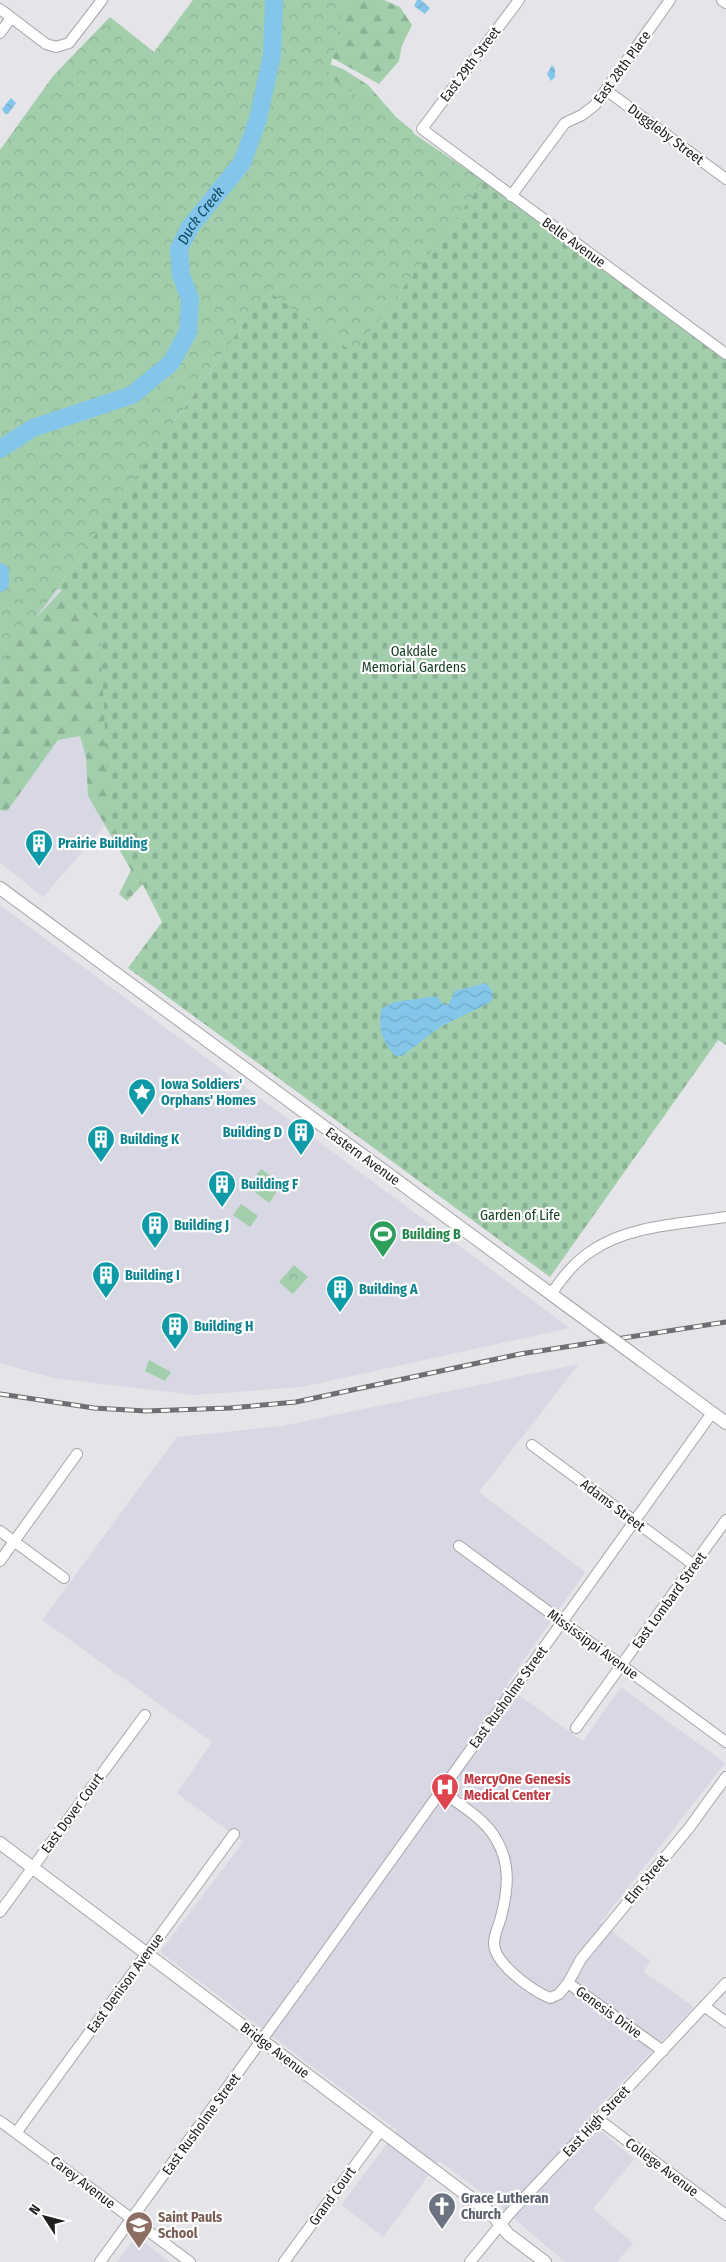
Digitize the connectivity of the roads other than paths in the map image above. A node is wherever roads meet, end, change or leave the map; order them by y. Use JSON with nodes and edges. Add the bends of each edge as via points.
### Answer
{"nodes":[{"id":1,"x":102,"y":0,"type":"edge"},
{"id":2,"x":519,"y":0,"type":"edge"},
{"id":3,"x":670,"y":0,"type":"edge"},
{"id":4,"x":0,"y":9,"type":"edge"},
{"id":5,"x":11,"y":18,"type":"junction"},
{"id":6,"x":0,"y":33,"type":"edge"},
{"id":7,"x":606,"y":90,"type":"junction"},
{"id":8,"x":422,"y":129,"type":"joint"},
{"id":9,"x":726,"y":179,"type":"edge"},
{"id":10,"x":511,"y":196,"type":"junction"},
{"id":11,"x":726,"y":354,"type":"edge"},
{"id":12,"x":0,"y":888,"type":"edge"},
{"id":13,"x":726,"y":1217,"type":"edge"},
{"id":14,"x":551,"y":1294,"type":"junction"},
{"id":15,"x":712,"y":1413,"type":"junction"},
{"id":16,"x":726,"y":1423,"type":"edge"},
{"id":17,"x":532,"y":1445,"type":"dead end"},
{"id":18,"x":77,"y":1454,"type":"dead end"},
{"id":19,"x":726,"y":1520,"type":"edge"},
{"id":20,"x":634,"y":1521,"type":"junction"},
{"id":21,"x":0,"y":1531,"type":"edge"},
{"id":22,"x":14,"y":1542,"type":"junction"},
{"id":23,"x":459,"y":1546,"type":"dead end"},
{"id":24,"x":0,"y":1561,"type":"edge"},
{"id":25,"x":694,"y":1565,"type":"junction"},
{"id":26,"x":64,"y":1578,"type":"dead end"},
{"id":27,"x":562,"y":1622,"type":"junction"},
{"id":28,"x":621,"y":1666,"type":"junction"},
{"id":29,"x":145,"y":1715,"type":"dead end"},
{"id":30,"x":576,"y":1728,"type":"dead end"},
{"id":31,"x":726,"y":1742,"type":"edge"},
{"id":32,"x":726,"y":1777,"type":"edge"},
{"id":33,"x":441,"y":1791,"type":"junction"},
{"id":34,"x":234,"y":1834,"type":"dead end"},
{"id":35,"x":0,"y":1842,"type":"edge"},
{"id":36,"x":33,"y":1867,"type":"junction"},
{"id":37,"x":0,"y":1912,"type":"edge"},
{"id":38,"x":146,"y":1952,"type":"junction"},
{"id":39,"x":568,"y":1982,"type":"junction"},
{"id":40,"x":726,"y":1983,"type":"edge"},
{"id":41,"x":704,"y":2006,"type":"junction"},
{"id":42,"x":726,"y":2022,"type":"edge"},
{"id":43,"x":262,"y":2040,"type":"junction"},
{"id":44,"x":663,"y":2050,"type":"junction"},
{"id":45,"x":598,"y":2119,"type":"junction"},
{"id":46,"x":0,"y":2120,"type":"edge"},
{"id":47,"x":381,"y":2130,"type":"junction"},
{"id":48,"x":16,"y":2132,"type":"junction"},
{"id":49,"x":726,"y":2215,"type":"edge"},
{"id":50,"x":132,"y":2219,"type":"junction"},
{"id":51,"x":500,"y":2224,"type":"junction"},
{"id":52,"x":100,"y":2262,"type":"edge"},
{"id":53,"x":190,"y":2262,"type":"edge"},
{"id":54,"x":284,"y":2262,"type":"edge"},
{"id":55,"x":470,"y":2262,"type":"edge"},
{"id":56,"x":545,"y":2262,"type":"edge"}],
"edges":[{"from":1,"to":5,"type":"street","via":[[70,43],[62,46],[46,44]]},
{"from":2,"to":8,"type":"street","name":"East 29th Street"},
{"from":3,"to":7,"type":"street","name":"East 28th Place"},
{"from":4,"to":5,"type":"street"},
{"from":5,"to":6,"type":"street"},
{"from":7,"to":9,"type":"street","name":"Duggleby Street"},
{"from":7,"to":10,"type":"street","name":"East 28th Place","via":[[588,110],[565,123]]},
{"from":8,"to":10,"type":"street","name":"Belle Avenue"},
{"from":10,"to":11,"type":"street","name":"Belle Avenue"},
{"from":12,"to":14,"type":"street","name":"Eastern Avenue"},
{"from":13,"to":14,"type":"street","via":[[641,1231],[614,1239],[593,1250],[571,1268]]},
{"from":14,"to":15,"type":"street","name":"Eastern Avenue","bridge":true},
{"from":15,"to":16,"type":"street","name":"Eastern Avenue"},
{"from":15,"to":20,"type":"street","name":"East Rusholme Street"},
{"from":17,"to":20,"type":"street","name":"Adams Street"},
{"from":18,"to":22,"type":"street"},
{"from":19,"to":25,"type":"street","name":"East Lombard Street"},
{"from":20,"to":25,"type":"street","name":"Adams Street"},
{"from":20,"to":27,"type":"street","name":"East Rusholme Street"},
{"from":21,"to":22,"type":"street"},
{"from":22,"to":24,"type":"street"},
{"from":22,"to":26,"type":"street"},
{"from":23,"to":27,"type":"street","name":"Mississippi Avenue"},
{"from":25,"to":28,"type":"street","name":"East Lombard Street"},
{"from":27,"to":28,"type":"street","name":"Mississippi Avenue"},
{"from":27,"to":33,"type":"street","name":"East Rusholme Street"},
{"from":28,"to":30,"type":"street","name":"East Lombard Street"},
{"from":28,"to":31,"type":"street","name":"Mississippi Avenue"},
{"from":29,"to":36,"type":"street","name":"East Dover Court"},
{"from":32,"to":39,"type":"street","name":"Elm Street","via":[[689,1828],[603,1930]]},
{"from":33,"to":39,"type":"street","name":"Genesis Drive","via":[[482,1821],[496,1838],[504,1855],[508,1876],[506,1897],[494,1944],[500,1958],[537,1992],[550,1998],[559,1994]]},
{"from":33,"to":43,"type":"street","name":"East Rusholme Street"},
{"from":34,"to":38,"type":"street","name":"East Denison Avenue"},
{"from":35,"to":36,"type":"street","name":"Bridge Avenue"},
{"from":36,"to":37,"type":"street","name":"East Dover Court"},
{"from":36,"to":38,"type":"street","name":"Bridge Avenue"},
{"from":38,"to":43,"type":"street","name":"Bridge Avenue"},
{"from":38,"to":48,"type":"street","name":"East Denison Avenue"},
{"from":39,"to":44,"type":"street","name":"Genesis Drive"},
{"from":40,"to":41,"type":"street","name":"East High Street"},
{"from":41,"to":42,"type":"street"},
{"from":41,"to":44,"type":"street","name":"East High Street"},
{"from":43,"to":47,"type":"street","name":"Bridge Avenue"},
{"from":43,"to":50,"type":"street","name":"East Rusholme Street"},
{"from":44,"to":45,"type":"street","name":"East High Street"},
{"from":45,"to":49,"type":"street","name":"College Avenue"},
{"from":45,"to":51,"type":"street","name":"East High Street"},
{"from":46,"to":48,"type":"street","name":"Carey Avenue"},
{"from":47,"to":51,"type":"street","name":"Bridge Avenue","via":[[492,2214]]},
{"from":47,"to":54,"type":"street","name":"Grand Court"},
{"from":48,"to":50,"type":"street","name":"Carey Avenue"},
{"from":50,"to":52,"type":"street","name":"East Rusholme Street"},
{"from":50,"to":53,"type":"street","name":"Carey Avenue"},
{"from":51,"to":55,"type":"street","name":"East High Street"},
{"from":51,"to":56,"type":"street","name":"Bridge Avenue"}]}
